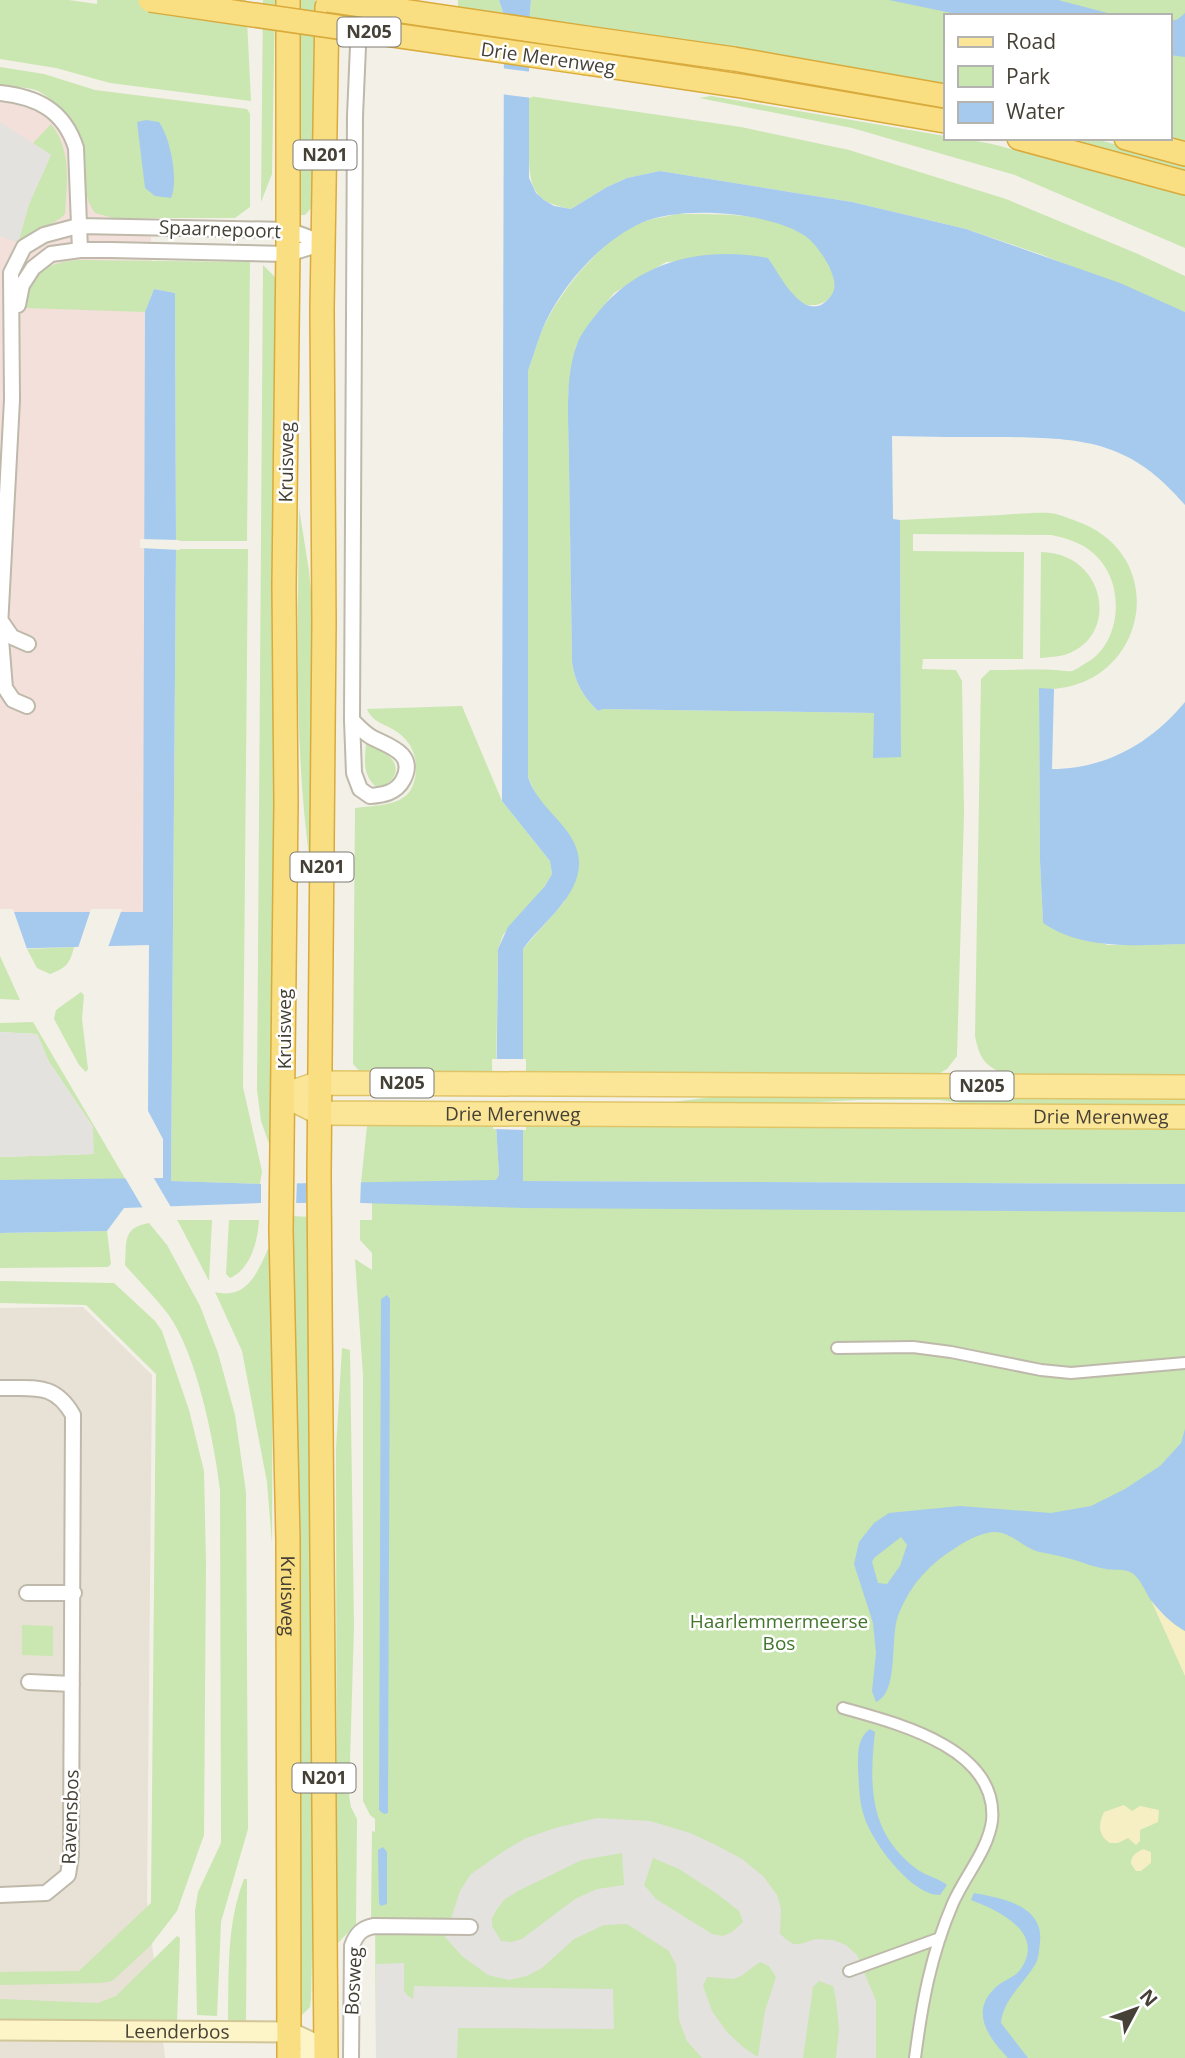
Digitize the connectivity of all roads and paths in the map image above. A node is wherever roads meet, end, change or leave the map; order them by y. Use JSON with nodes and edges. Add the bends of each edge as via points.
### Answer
{"nodes":[{"id":1,"x":150,"y":0,"type":"edge"},
{"id":2,"x":288,"y":0,"type":"edge"},
{"id":3,"x":328,"y":0,"type":"edge"},
{"id":4,"x":359,"y":0,"type":"edge"},
{"id":5,"x":0,"y":93,"type":"edge"},
{"id":6,"x":944,"y":96,"type":"edge"},
{"id":7,"x":944,"y":121,"type":"edge"},
{"id":8,"x":1026,"y":140,"type":"edge"},
{"id":9,"x":1133,"y":140,"type":"edge"},
{"id":10,"x":1185,"y":154,"type":"edge"},
{"id":11,"x":1185,"y":183,"type":"edge"},
{"id":12,"x":78,"y":226,"type":"junction"},
{"id":13,"x":288,"y":230,"type":"junction"},
{"id":14,"x":324,"y":243,"type":"junction"},
{"id":15,"x":80,"y":250,"type":"junction"},
{"id":16,"x":288,"y":254,"type":"junction"},
{"id":17,"x":13,"y":326,"type":"junction"},
{"id":18,"x":7,"y":498,"type":"junction"},
{"id":19,"x":0,"y":517,"type":"edge"},
{"id":20,"x":0,"y":625,"type":"edge"},
{"id":21,"x":28,"y":644,"type":"dead end"},
{"id":22,"x":27,"y":706,"type":"dead end"},
{"id":23,"x":352,"y":720,"type":"junction"},
{"id":24,"x":320,"y":1083,"type":"junction"},
{"id":25,"x":1185,"y":1087,"type":"edge"},
{"id":26,"x":284,"y":1095,"type":"junction"},
{"id":27,"x":320,"y":1113,"type":"junction"},
{"id":28,"x":1185,"y":1117,"type":"edge"},
{"id":29,"x":837,"y":1348,"type":"dead end"},
{"id":30,"x":1185,"y":1363,"type":"edge"},
{"id":31,"x":0,"y":1388,"type":"edge"},
{"id":32,"x":27,"y":1593,"type":"dead end"},
{"id":33,"x":74,"y":1593,"type":"junction"},
{"id":34,"x":29,"y":1682,"type":"dead end"},
{"id":35,"x":72,"y":1684,"type":"junction"},
{"id":36,"x":843,"y":1708,"type":"dead end"},
{"id":37,"x":0,"y":1895,"type":"edge"},
{"id":38,"x":470,"y":1927,"type":"dead end"},
{"id":39,"x":940,"y":1938,"type":"junction"},
{"id":40,"x":849,"y":1971,"type":"dead end"},
{"id":41,"x":0,"y":2029,"type":"edge"},
{"id":42,"x":289,"y":2032,"type":"junction"},
{"id":43,"x":326,"y":2053,"type":"edge"},
{"id":44,"x":289,"y":2058,"type":"edge"},
{"id":45,"x":302,"y":2058,"type":"edge"},
{"id":46,"x":351,"y":2058,"type":"edge"},
{"id":47,"x":915,"y":2058,"type":"edge"}],
"edges":[{"from":1,"to":7,"type":"highway","name":"Drie Merenweg","number":"N205","bridge":true,"via":[[767,90]]},
{"from":2,"to":13,"type":"highway","name":"Kruisweg","number":"N201"},
{"from":3,"to":6,"type":"highway","name":"Drie Merenweg","number":"N205","bridge":true},
{"from":3,"to":14,"type":"highway","name":"Kruisweg","number":"N201"},
{"from":4,"to":23,"type":"street"},
{"from":5,"to":12,"type":"street","via":[[24,95],[44,105],[72,134]]},
{"from":8,"to":11,"type":"highway"},
{"from":9,"to":10,"type":"highway"},
{"from":12,"to":13,"type":"street","name":"Spaarnepoort"},
{"from":12,"to":15,"type":"street"},
{"from":12,"to":17,"type":"street","name":"Spaarnepoort","via":[[44,235],[24,247],[11,274]]},
{"from":13,"to":14,"type":"street","name":"Spaarnepoort"},
{"from":13,"to":16,"type":"highway","name":"Kruisweg","number":"N201"},
{"from":14,"to":16,"type":"street","name":"Spaarnepoort"},
{"from":14,"to":24,"type":"highway","name":"Kruisweg","number":"N201"},
{"from":15,"to":16,"type":"street","name":"Spaarnepoort"},
{"from":15,"to":17,"type":"street","name":"Spaarnepoort","via":[[51,254],[33,268],[22,285]]},
{"from":16,"to":26,"type":"highway","name":"Kruisweg","number":"N201"},
{"from":17,"to":18,"type":"street","name":"Spaarnepoort"},
{"from":18,"to":19,"type":"street","name":"Spaarnepoort"},
{"from":18,"to":20,"type":"street","name":"Spaarnepoort"},
{"from":20,"to":21,"type":"street"},
{"from":20,"to":22,"type":"street","name":"Spaarnepoort","via":[[2,681],[13,700]]},
{"from":23,"to":23,"type":"street","via":[[370,737],[395,747],[403,756],[405,776],[391,792],[370,796],[360,789],[354,773]]},
{"from":24,"to":25,"type":"main road","name":"Drie Merenweg","number":"N205"},
{"from":24,"to":26,"type":"main road","name":"Drie Merenweg","number":"N205"},
{"from":24,"to":27,"type":"highway","name":"Kruisweg","number":"N201"},
{"from":26,"to":27,"type":"main road","name":"Drie Merenweg","number":"N205"},
{"from":26,"to":42,"type":"highway","name":"Kruisweg","number":"N201","via":[[281,1231],[288,1540]]},
{"from":27,"to":28,"type":"main road","name":"Drie Merenweg","number":"N205"},
{"from":27,"to":43,"type":"highway","name":"Kruisweg","number":"N201"},
{"from":29,"to":30,"type":"street","via":[[913,1347],[1071,1373]]},
{"from":31,"to":33,"type":"street","name":"Ravensbos","via":[[43,1389],[63,1399],[73,1415]]},
{"from":32,"to":33,"type":"street"},
{"from":33,"to":35,"type":"street","name":"Ravensbos"},
{"from":34,"to":35,"type":"street"},
{"from":35,"to":37,"type":"street","name":"Ravensbos","via":[[68,1875],[46,1894]]},
{"from":36,"to":39,"type":"street","via":[[933,1740],[975,1768],[988,1788],[992,1821],[987,1837]]},
{"from":38,"to":46,"type":"street","name":"Bosweg","via":[[374,1926],[359,1932],[352,1946]]},
{"from":39,"to":40,"type":"street"},
{"from":39,"to":47,"type":"street","via":[[923,1998]]},
{"from":41,"to":42,"type":"main road","name":"Leenderbos"},
{"from":42,"to":43,"type":"main road","name":"Leenderbos"},
{"from":42,"to":44,"type":"highway","name":"Kruisweg","number":"N201"},
{"from":43,"to":45,"type":"main road"}]}
